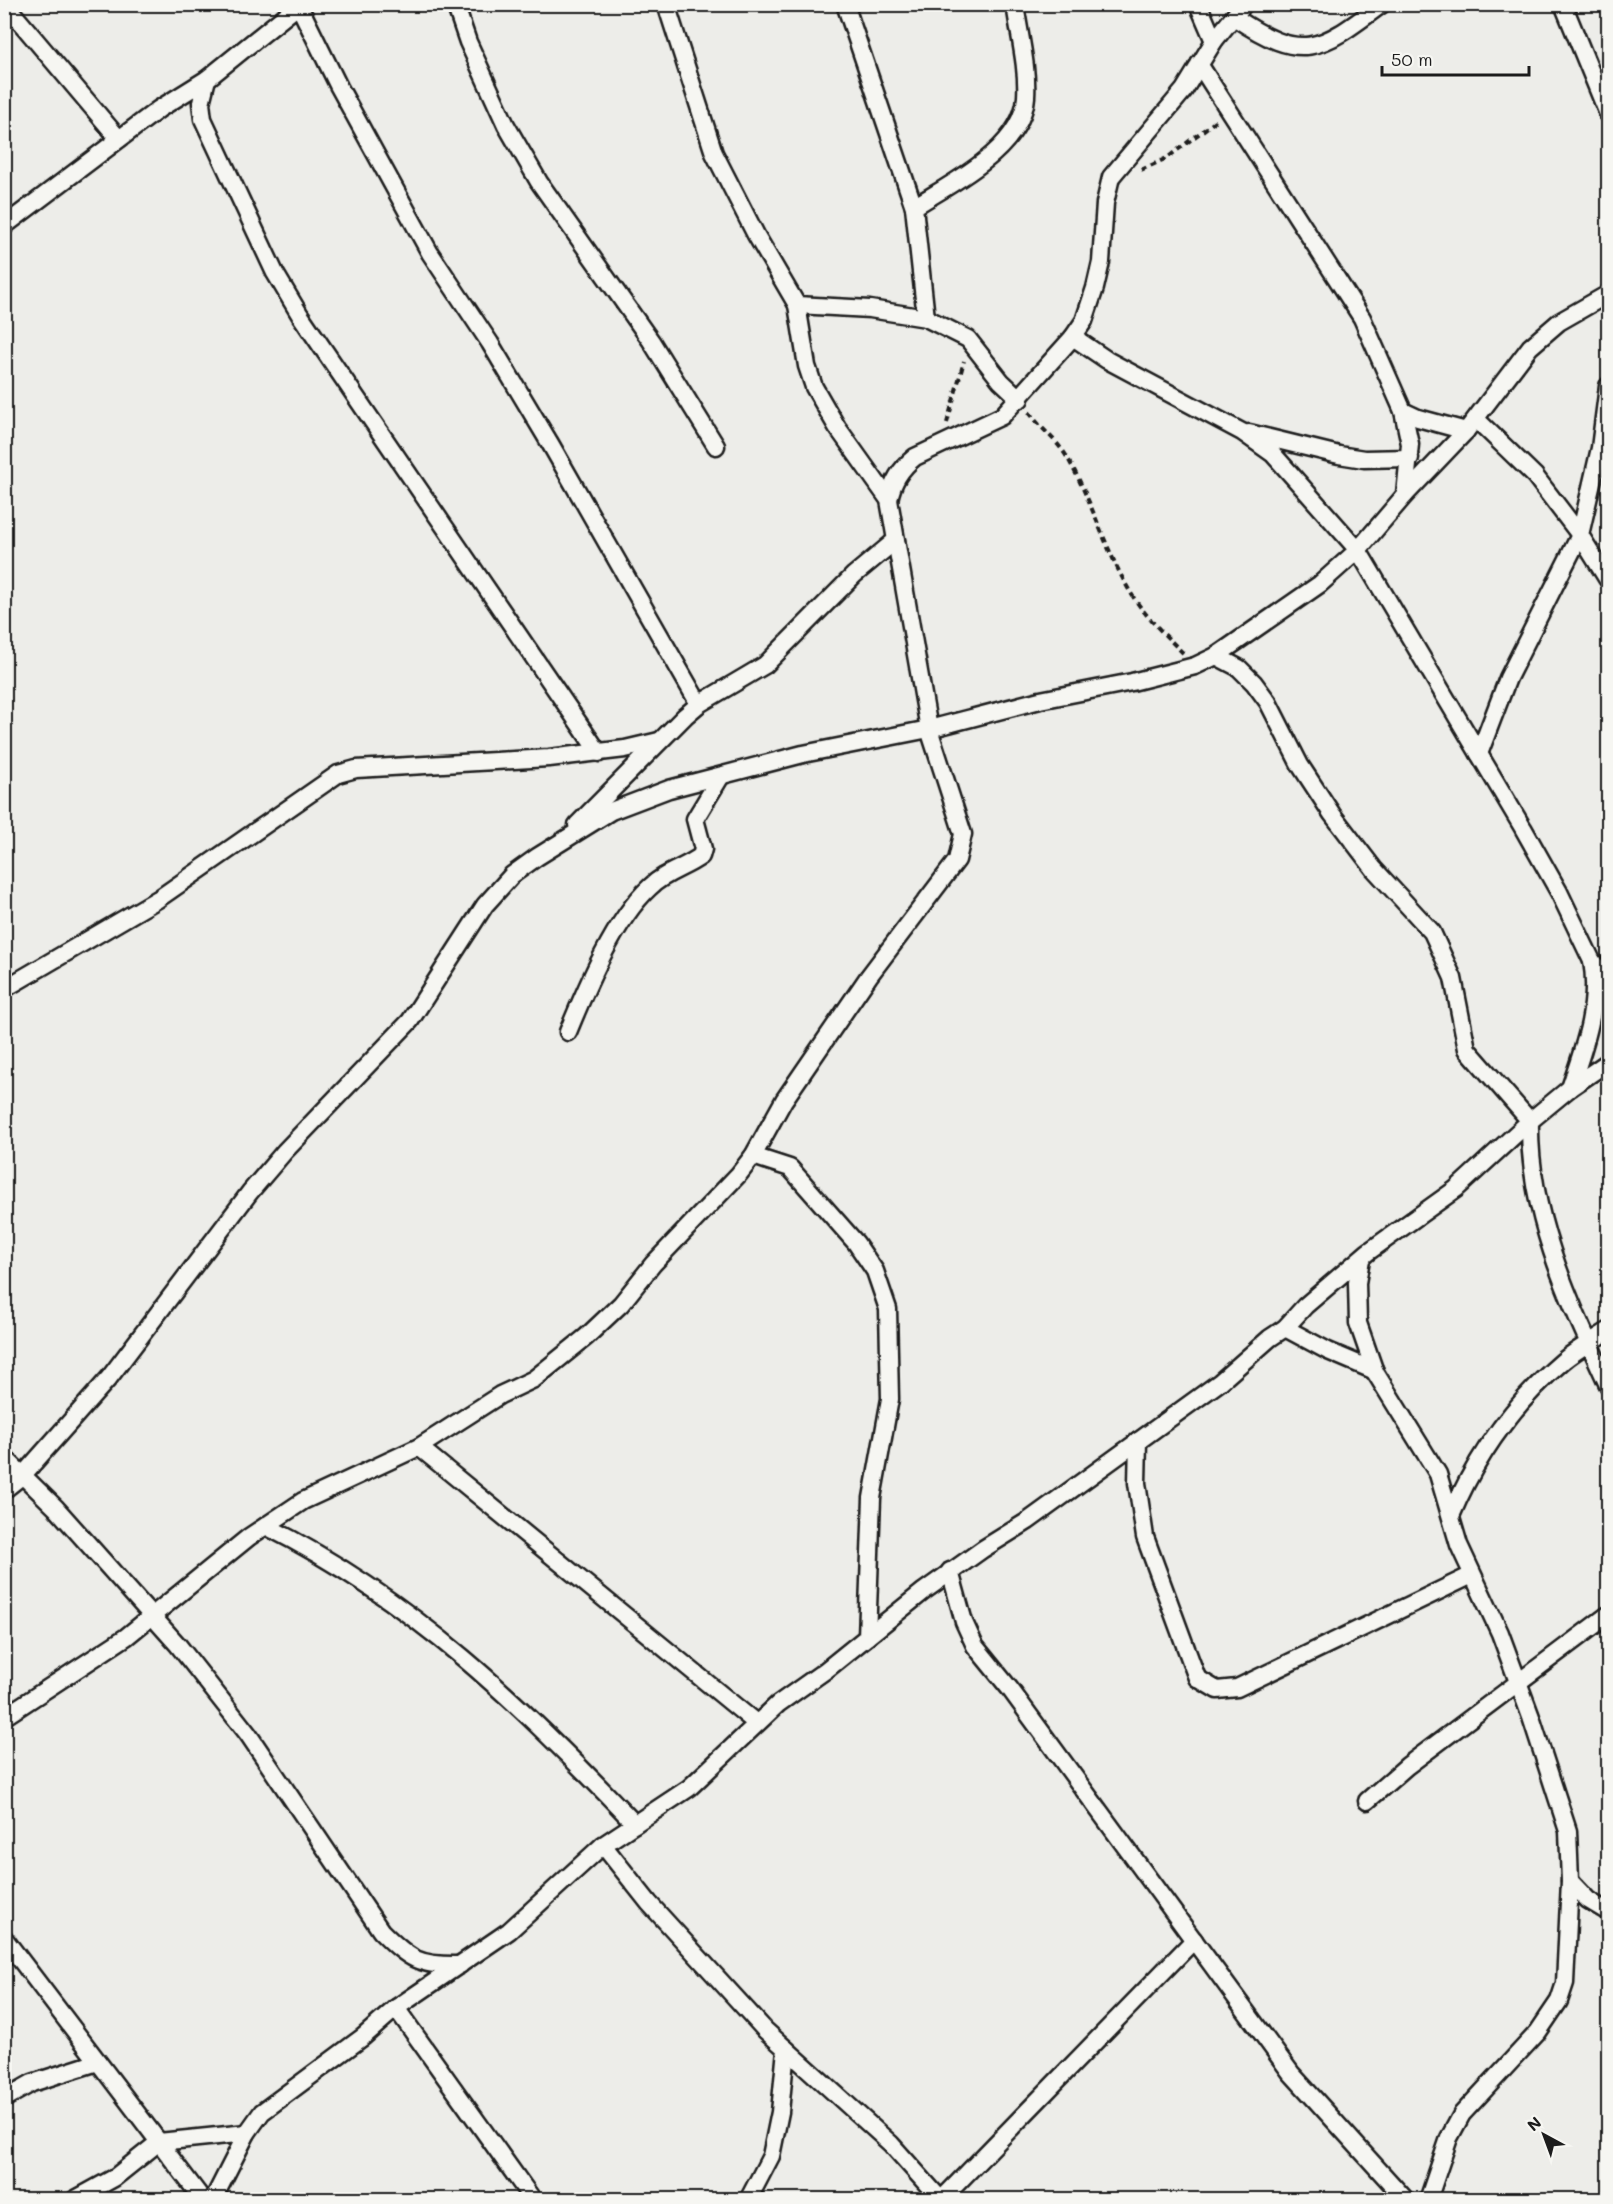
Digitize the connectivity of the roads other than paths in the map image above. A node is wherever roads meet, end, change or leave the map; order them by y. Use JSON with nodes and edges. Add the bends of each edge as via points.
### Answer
{"nodes":[{"id":1,"x":5,"y":4,"type":"edge"},
{"id":2,"x":455,"y":4,"type":"edge"},
{"id":3,"x":666,"y":4,"type":"edge"},
{"id":4,"x":845,"y":4,"type":"edge"},
{"id":5,"x":1015,"y":4,"type":"edge"},
{"id":6,"x":1198,"y":4,"type":"edge"},
{"id":7,"x":1382,"y":4,"type":"edge"},
{"id":8,"x":1563,"y":4,"type":"edge"},
{"id":9,"x":299,"y":5,"type":"edge"},
{"id":10,"x":1239,"y":11,"type":"edge"},
{"id":11,"x":1214,"y":41,"type":"junction"},
{"id":12,"x":1199,"y":64,"type":"junction"},
{"id":13,"x":207,"y":79,"type":"junction"},
{"id":14,"x":1608,"y":114,"type":"edge"},
{"id":15,"x":119,"y":139,"type":"junction"},
{"id":16,"x":914,"y":207,"type":"junction"},
{"id":17,"x":4,"y":226,"type":"edge"},
{"id":18,"x":1608,"y":294,"type":"edge"},
{"id":19,"x":797,"y":305,"type":"junction"},
{"id":20,"x":926,"y":318,"type":"junction"},
{"id":21,"x":1073,"y":338,"type":"junction"},
{"id":22,"x":1608,"y":386,"type":"edge"},
{"id":23,"x":1020,"y":399,"type":"junction"},
{"id":24,"x":1403,"y":411,"type":"junction"},
{"id":25,"x":1471,"y":425,"type":"junction"},
{"id":26,"x":1242,"y":432,"type":"junction"},
{"id":27,"x":1604,"y":443,"type":"edge"},
{"id":28,"x":716,"y":446,"type":"dead end"},
{"id":29,"x":1410,"y":458,"type":"junction"},
{"id":30,"x":1405,"y":495,"type":"junction"},
{"id":31,"x":889,"y":500,"type":"junction"},
{"id":32,"x":1580,"y":535,"type":"junction"},
{"id":33,"x":896,"y":540,"type":"junction"},
{"id":34,"x":1358,"y":550,"type":"junction"},
{"id":35,"x":1608,"y":580,"type":"edge"},
{"id":36,"x":1216,"y":656,"type":"junction"},
{"id":37,"x":699,"y":704,"type":"junction"},
{"id":38,"x":929,"y":729,"type":"junction"},
{"id":39,"x":658,"y":741,"type":"junction"},
{"id":40,"x":599,"y":753,"type":"junction"},
{"id":41,"x":1479,"y":754,"type":"junction"},
{"id":42,"x":721,"y":776,"type":"junction"},
{"id":43,"x":561,"y":841,"type":"junction"},
{"id":44,"x":1592,"y":961,"type":"junction"},
{"id":45,"x":1608,"y":979,"type":"edge"},
{"id":46,"x":4,"y":989,"type":"edge"},
{"id":47,"x":568,"y":1032,"type":"dead end"},
{"id":48,"x":1608,"y":1062,"type":"edge"},
{"id":49,"x":1570,"y":1088,"type":"junction"},
{"id":50,"x":1530,"y":1122,"type":"junction"},
{"id":51,"x":753,"y":1156,"type":"junction"},
{"id":52,"x":1361,"y":1259,"type":"junction"},
{"id":53,"x":1285,"y":1328,"type":"junction"},
{"id":54,"x":1608,"y":1330,"type":"edge"},
{"id":55,"x":1589,"y":1343,"type":"junction"},
{"id":56,"x":1375,"y":1371,"type":"junction"},
{"id":57,"x":1608,"y":1385,"type":"edge"},
{"id":58,"x":1138,"y":1441,"type":"junction"},
{"id":59,"x":419,"y":1447,"type":"junction"},
{"id":60,"x":4,"y":1457,"type":"edge"},
{"id":61,"x":23,"y":1475,"type":"junction"},
{"id":62,"x":4,"y":1490,"type":"edge"},
{"id":63,"x":1450,"y":1516,"type":"junction"},
{"id":64,"x":266,"y":1526,"type":"junction"},
{"id":65,"x":950,"y":1571,"type":"junction"},
{"id":66,"x":1472,"y":1575,"type":"junction"},
{"id":67,"x":1608,"y":1615,"type":"edge"},
{"id":68,"x":152,"y":1616,"type":"junction"},
{"id":69,"x":867,"y":1637,"type":"junction"},
{"id":70,"x":1519,"y":1683,"type":"junction"},
{"id":71,"x":4,"y":1717,"type":"edge"},
{"id":72,"x":756,"y":1723,"type":"junction"},
{"id":73,"x":1367,"y":1801,"type":"dead end"},
{"id":74,"x":635,"y":1824,"type":"junction"},
{"id":75,"x":603,"y":1845,"type":"junction"},
{"id":76,"x":1570,"y":1881,"type":"junction"},
{"id":77,"x":1608,"y":1912,"type":"edge"},
{"id":78,"x":4,"y":1938,"type":"edge"},
{"id":79,"x":1194,"y":1940,"type":"junction"},
{"id":80,"x":461,"y":1965,"type":"junction"},
{"id":81,"x":396,"y":2008,"type":"junction"},
{"id":82,"x":786,"y":2049,"type":"junction"},
{"id":83,"x":98,"y":2062,"type":"junction"},
{"id":84,"x":4,"y":2099,"type":"edge"},
{"id":85,"x":247,"y":2133,"type":"junction"},
{"id":86,"x":159,"y":2142,"type":"junction"},
{"id":87,"x":74,"y":2199,"type":"edge"},
{"id":88,"x":203,"y":2199,"type":"edge"},
{"id":89,"x":213,"y":2199,"type":"edge"},
{"id":90,"x":533,"y":2199,"type":"edge"},
{"id":91,"x":748,"y":2199,"type":"edge"},
{"id":92,"x":941,"y":2199,"type":"edge"},
{"id":93,"x":1406,"y":2199,"type":"edge"},
{"id":94,"x":1428,"y":2199,"type":"edge"}],
"edges":[{"from":1,"to":15,"type":"street"},
{"from":2,"to":28,"type":"street","via":[[506,124],[539,182],[651,341]]},
{"from":3,"to":19,"type":"street","via":[[714,153]]},
{"from":4,"to":16,"type":"street"},
{"from":5,"to":16,"type":"street","via":[[1026,98],[1020,120],[1011,135],[982,162]]},
{"from":6,"to":11,"type":"street"},
{"from":7,"to":10,"type":"street","via":[[1341,34],[1312,47],[1284,44],[1256,32]]},
{"from":8,"to":14,"type":"street"},
{"from":9,"to":13,"type":"street"},
{"from":9,"to":37,"type":"street","via":[[430,253],[551,445]]},
{"from":10,"to":11,"type":"street"},
{"from":11,"to":12,"type":"street"},
{"from":12,"to":21,"type":"street","via":[[1185,90],[1111,177],[1095,288],[1084,321]]},
{"from":12,"to":24,"type":"street","via":[[1362,318]]},
{"from":13,"to":15,"type":"street"},
{"from":13,"to":40,"type":"street","via":[[201,104],[203,119],[275,273]]},
{"from":15,"to":17,"type":"street"},
{"from":16,"to":20,"type":"street"},
{"from":18,"to":25,"type":"street","via":[[1543,334]]},
{"from":19,"to":20,"type":"street","via":[[870,309]]},
{"from":19,"to":31,"type":"street","via":[[814,387],[859,461]]},
{"from":20,"to":23,"type":"street","via":[[968,339]]},
{"from":21,"to":23,"type":"street"},
{"from":21,"to":26,"type":"street"},
{"from":22,"to":27,"type":"street"},
{"from":23,"to":31,"type":"street","via":[[992,422],[915,457],[897,476]]},
{"from":24,"to":25,"type":"street","via":[[1418,418]]},
{"from":24,"to":29,"type":"street"},
{"from":25,"to":30,"type":"street"},
{"from":25,"to":32,"type":"street","via":[[1535,476]]},
{"from":26,"to":29,"type":"street","via":[[1339,455]]},
{"from":26,"to":34,"type":"street","via":[[1273,454]]},
{"from":27,"to":32,"type":"street"},
{"from":29,"to":30,"type":"street"},
{"from":30,"to":34,"type":"street"},
{"from":31,"to":33,"type":"street"},
{"from":32,"to":35,"type":"street"},
{"from":32,"to":41,"type":"street","via":[[1509,678]]},
{"from":33,"to":37,"type":"street","via":[[854,575],[765,665]]},
{"from":33,"to":38,"type":"street"},
{"from":34,"to":36,"type":"street","via":[[1320,584]]},
{"from":34,"to":41,"type":"street"},
{"from":36,"to":38,"type":"street","via":[[1195,666]]},
{"from":36,"to":50,"type":"street","via":[[1239,668],[1254,683],[1332,814],[1374,869],[1432,932],[1453,978],[1467,1049]]},
{"from":37,"to":39,"type":"street"},
{"from":38,"to":42,"type":"street","via":[[803,754]]},
{"from":38,"to":51,"type":"street","via":[[963,834],[957,860],[869,976],[784,1100]]},
{"from":39,"to":40,"type":"street"},
{"from":39,"to":43,"type":"street"},
{"from":40,"to":46,"type":"street","via":[[356,769],[338,774],[158,899]]},
{"from":41,"to":44,"type":"street","via":[[1559,892]]},
{"from":42,"to":43,"type":"street","via":[[636,800]]},
{"from":42,"to":47,"type":"street","via":[[696,819],[701,856],[650,886],[629,911],[586,987]]},
{"from":43,"to":61,"type":"street","via":[[499,888],[410,1021],[285,1151],[109,1378]]},
{"from":44,"to":45,"type":"street"},
{"from":44,"to":49,"type":"street","via":[[1592,1012]]},
{"from":48,"to":49,"type":"street"},
{"from":49,"to":50,"type":"street"},
{"from":50,"to":52,"type":"street","via":[[1456,1189]]},
{"from":50,"to":55,"type":"street","via":[[1531,1160],[1544,1229]]},
{"from":51,"to":59,"type":"street","via":[[621,1304],[562,1359]]},
{"from":51,"to":69,"type":"street","via":[[790,1168],[862,1252],[875,1271],[888,1309],[890,1399],[872,1498]]},
{"from":52,"to":53,"type":"street"},
{"from":52,"to":56,"type":"street","via":[[1358,1323]]},
{"from":53,"to":56,"type":"street"},
{"from":53,"to":58,"type":"street","via":[[1220,1382]]},
{"from":54,"to":55,"type":"street"},
{"from":55,"to":57,"type":"street"},
{"from":55,"to":63,"type":"street","via":[[1562,1362],[1486,1446]]},
{"from":56,"to":63,"type":"street","via":[[1438,1474]]},
{"from":58,"to":65,"type":"street","via":[[1028,1521]]},
{"from":58,"to":66,"type":"street","via":[[1137,1483],[1145,1537],[1197,1678],[1217,1689],[1237,1688]]},
{"from":59,"to":64,"type":"street","via":[[313,1495]]},
{"from":59,"to":72,"type":"street"},
{"from":60,"to":61,"type":"street"},
{"from":61,"to":62,"type":"street"},
{"from":61,"to":68,"type":"street"},
{"from":63,"to":66,"type":"street"},
{"from":64,"to":68,"type":"street"},
{"from":64,"to":74,"type":"street","via":[[331,1561],[425,1624],[507,1693]]},
{"from":65,"to":69,"type":"street"},
{"from":65,"to":79,"type":"street","via":[[975,1646],[1018,1698]]},
{"from":66,"to":70,"type":"street"},
{"from":67,"to":70,"type":"street"},
{"from":68,"to":71,"type":"street","via":[[109,1649]]},
{"from":68,"to":80,"type":"street","via":[[248,1734],[381,1931],[423,1964]]},
{"from":69,"to":72,"type":"street"},
{"from":70,"to":73,"type":"street","via":[[1407,1766]]},
{"from":70,"to":76,"type":"street","via":[[1568,1831]]},
{"from":72,"to":74,"type":"street","via":[[688,1788]]},
{"from":74,"to":75,"type":"street"},
{"from":75,"to":80,"type":"street","via":[[528,1916]]},
{"from":75,"to":82,"type":"street","via":[[649,1903]]},
{"from":76,"to":77,"type":"street","via":[[1588,1900]]},
{"from":76,"to":94,"type":"street","via":[[1565,1983],[1559,2001],[1538,2032],[1462,2114],[1449,2138]]},
{"from":78,"to":83,"type":"street"},
{"from":79,"to":92,"type":"street"},
{"from":79,"to":93,"type":"street","via":[[1291,2073]]},
{"from":80,"to":81,"type":"street"},
{"from":81,"to":85,"type":"street","via":[[262,2112]]},
{"from":81,"to":90,"type":"street"},
{"from":82,"to":91,"type":"street","via":[[771,2156]]},
{"from":82,"to":92,"type":"street","via":[[891,2144]]},
{"from":83,"to":84,"type":"street","via":[[32,2083]]},
{"from":83,"to":86,"type":"street"},
{"from":85,"to":86,"type":"street"},
{"from":85,"to":89,"type":"street"},
{"from":86,"to":87,"type":"street","via":[[114,2178]]},
{"from":86,"to":88,"type":"street"}]}
